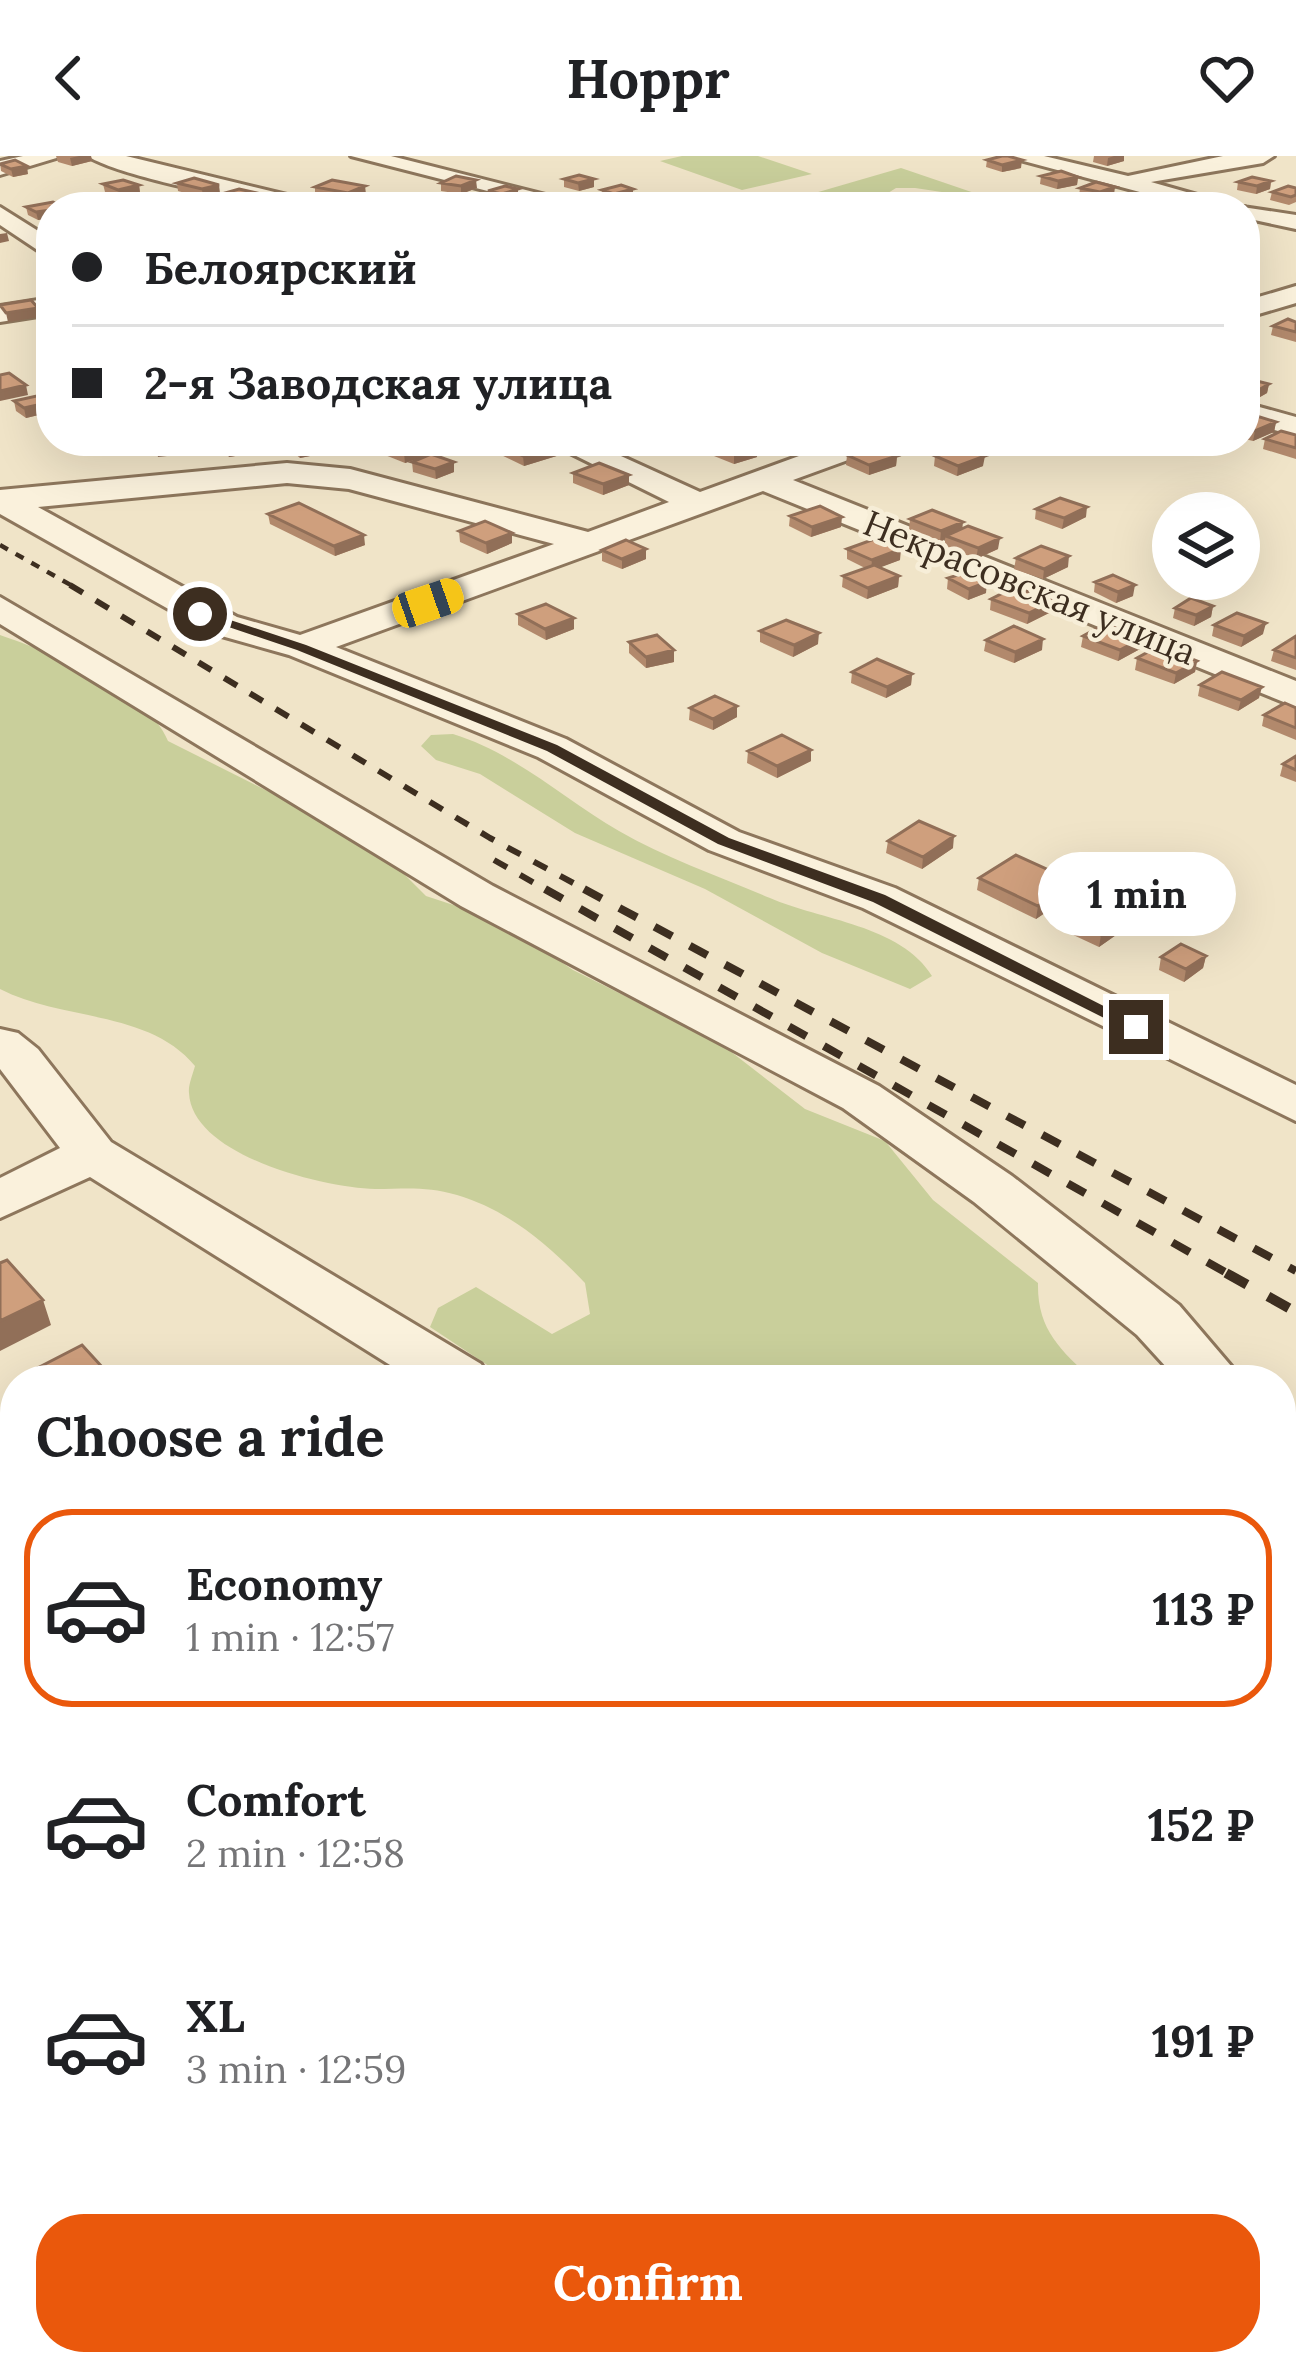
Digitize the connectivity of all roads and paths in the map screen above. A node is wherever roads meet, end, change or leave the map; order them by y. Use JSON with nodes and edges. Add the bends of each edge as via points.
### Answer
{"nodes":[{"id":1,"x":52,"y":156,"type":"edge"},
{"id":2,"x":99,"y":156,"type":"edge"},
{"id":3,"x":362,"y":156,"type":"edge"},
{"id":4,"x":1016,"y":156,"type":"edge"},
{"id":5,"x":1263,"y":156,"type":"edge"},
{"id":6,"x":0,"y":168,"type":"edge"},
{"id":7,"x":1112,"y":183,"type":"junction"},
{"id":8,"x":240,"y":192,"type":"edge"},
{"id":9,"x":508,"y":192,"type":"edge"},
{"id":10,"x":1154,"y":192,"type":"edge"},
{"id":11,"x":0,"y":214,"type":"edge"},
{"id":12,"x":1260,"y":214,"type":"edge"},
{"id":13,"x":1296,"y":222,"type":"edge"},
{"id":14,"x":36,"y":240,"type":"edge"},
{"id":15,"x":1296,"y":294,"type":"edge"},
{"id":16,"x":1260,"y":305,"type":"edge"},
{"id":17,"x":36,"y":308,"type":"edge"},
{"id":18,"x":0,"y":314,"type":"edge"},
{"id":19,"x":1260,"y":416,"type":"edge"},
{"id":20,"x":1296,"y":427,"type":"edge"},
{"id":21,"x":595,"y":456,"type":"edge"},
{"id":22,"x":829,"y":456,"type":"edge"},
{"id":23,"x":764,"y":480,"type":"junction"},
{"id":24,"x":1,"y":500,"type":"edge"},
{"id":25,"x":702,"y":505,"type":"junction"},
{"id":26,"x":595,"y":544,"type":"junction"},
{"id":27,"x":0,"y":608,"type":"edge"},
{"id":28,"x":302,"y":647,"type":"junction"},
{"id":29,"x":1296,"y":695,"type":"edge"},
{"id":30,"x":0,"y":1044,"type":"edge"},
{"id":31,"x":1296,"y":1105,"type":"edge"},
{"id":32,"x":92,"y":1154,"type":"junction"},
{"id":33,"x":0,"y":1200,"type":"edge"},
{"id":34,"x":436,"y":1365,"type":"edge"},
{"id":35,"x":1199,"y":1365,"type":"edge"}],
"edges":[{"from":1,"to":6,"type":"street"},
{"from":2,"to":8,"type":"street"},
{"from":3,"to":9,"type":"street"},
{"from":4,"to":7,"type":"street"},
{"from":5,"to":7,"type":"street"},
{"from":7,"to":10,"type":"street"},
{"from":11,"to":14,"type":"street"},
{"from":12,"to":13,"type":"street"},
{"from":15,"to":16,"type":"street"},
{"from":17,"to":18,"type":"street"},
{"from":19,"to":20,"type":"street"},
{"from":21,"to":25,"type":"street"},
{"from":22,"to":23,"type":"street"},
{"from":23,"to":25,"type":"street"},
{"from":23,"to":29,"type":"street","name":"Некрасовская улица"},
{"from":24,"to":26,"type":"street","via":[[287,473],[350,479]]},
{"from":24,"to":28,"type":"street","via":[[224,625]]},
{"from":25,"to":26,"type":"street"},
{"from":26,"to":28,"type":"street"},
{"from":27,"to":35,"type":"street","via":[[477,896],[861,1097],[993,1189],[1158,1320]]},
{"from":28,"to":31,"type":"street","via":[[552,748],[724,841],[879,898]]},
{"from":30,"to":32,"type":"street"},
{"from":32,"to":33,"type":"street"},
{"from":32,"to":34,"type":"street"}]}
